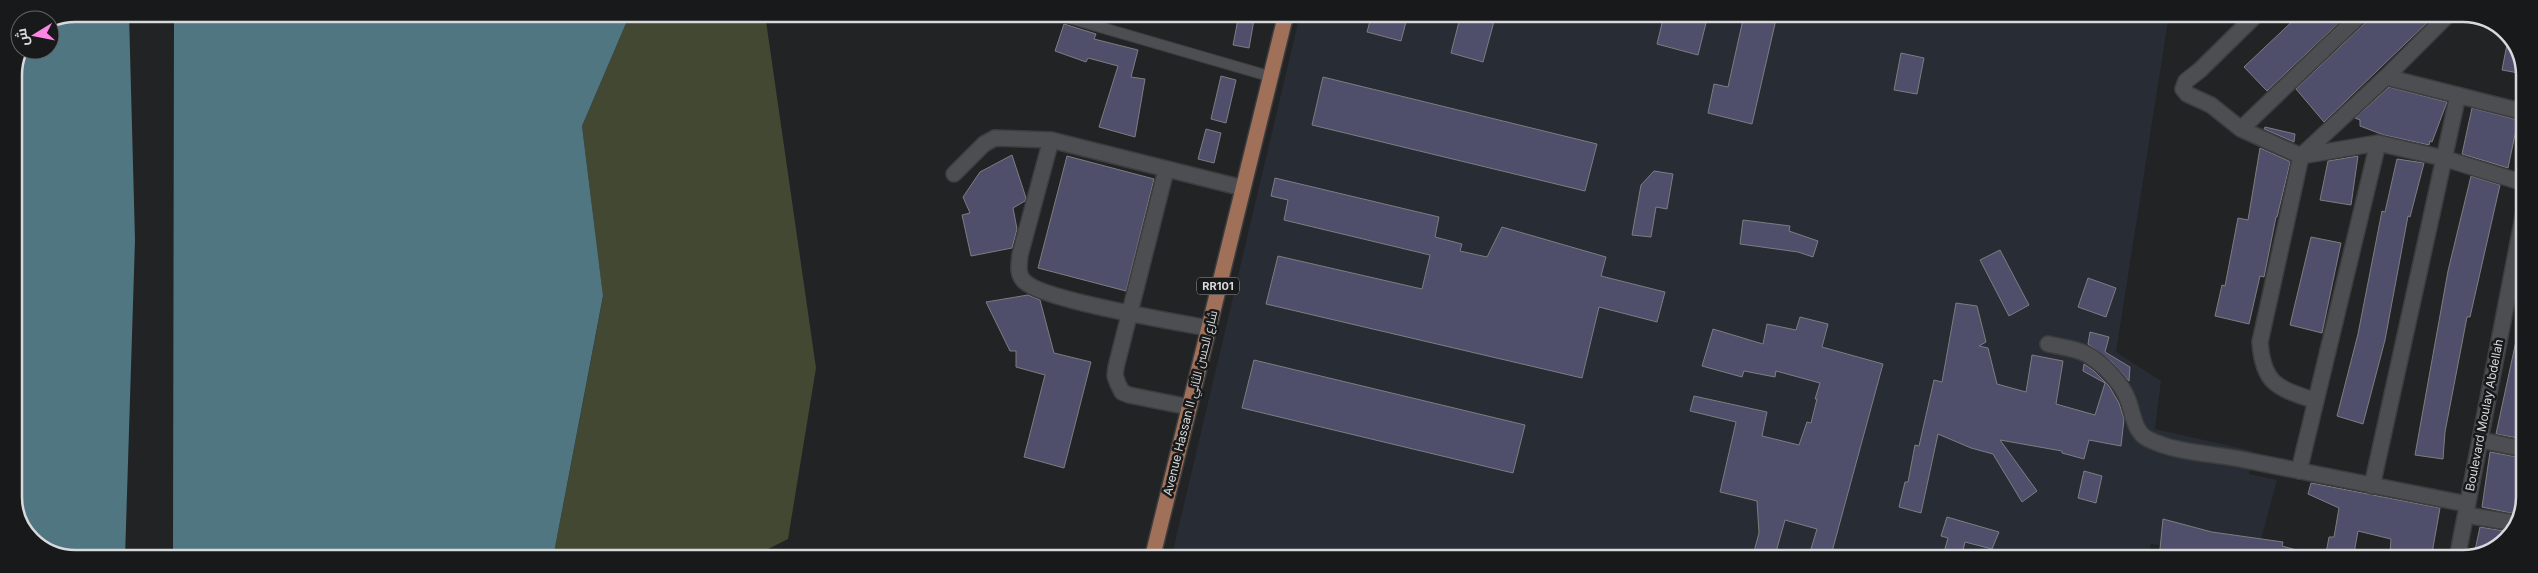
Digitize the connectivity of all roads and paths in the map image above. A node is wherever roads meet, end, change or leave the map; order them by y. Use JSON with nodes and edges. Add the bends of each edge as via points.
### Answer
{"nodes":[{"id":1,"x":1083,"y":22,"type":"edge"},
{"id":2,"x":1284,"y":22,"type":"edge"},
{"id":3,"x":2249,"y":22,"type":"edge"},
{"id":4,"x":2353,"y":22,"type":"edge"},
{"id":5,"x":2441,"y":22,"type":"edge"},
{"id":6,"x":1272,"y":77,"type":"junction"},
{"id":7,"x":2386,"y":77,"type":"junction"},
{"id":8,"x":2458,"y":95,"type":"junction"},
{"id":9,"x":2515,"y":110,"type":"edge"},
{"id":10,"x":2240,"y":129,"type":"junction"},
{"id":11,"x":1051,"y":140,"type":"junction"},
{"id":12,"x":2378,"y":142,"type":"junction"},
{"id":13,"x":2301,"y":156,"type":"junction"},
{"id":14,"x":2443,"y":158,"type":"junction"},
{"id":15,"x":1166,"y":170,"type":"junction"},
{"id":16,"x":954,"y":174,"type":"dead end"},
{"id":17,"x":2515,"y":180,"type":"edge"},
{"id":18,"x":1243,"y":188,"type":"junction"},
{"id":19,"x":2515,"y":257,"type":"edge"},
{"id":20,"x":1128,"y":313,"type":"junction"},
{"id":21,"x":1208,"y":328,"type":"junction"},
{"id":22,"x":2048,"y":344,"type":"dead end"},
{"id":23,"x":2316,"y":401,"type":"junction"},
{"id":24,"x":1189,"y":407,"type":"junction"},
{"id":25,"x":2481,"y":440,"type":"junction"},
{"id":26,"x":2516,"y":447,"type":"edge"},
{"id":27,"x":2299,"y":471,"type":"junction"},
{"id":28,"x":2372,"y":486,"type":"junction"},
{"id":29,"x":2466,"y":509,"type":"junction"},
{"id":30,"x":2509,"y":521,"type":"edge"},
{"id":31,"x":1154,"y":550,"type":"edge"},
{"id":32,"x":2459,"y":550,"type":"edge"}],
"edges":[{"from":1,"to":6,"type":"lane"},
{"from":2,"to":6,"type":"main road","name":"Avenue Hassan II شارع الحسن الثاني","number":"RR101"},
{"from":3,"to":10,"type":"street","via":[[2186,81],[2183,89]]},
{"from":4,"to":10,"type":"street"},
{"from":5,"to":7,"type":"street"},
{"from":6,"to":18,"type":"main road","name":"Avenue Hassan II شارع الحسن الثاني","number":"RR101"},
{"from":7,"to":8,"type":"street"},
{"from":7,"to":13,"type":"street"},
{"from":8,"to":9,"type":"street"},
{"from":8,"to":14,"type":"street"},
{"from":10,"to":13,"type":"street"},
{"from":11,"to":15,"type":"street"},
{"from":11,"to":16,"type":"street","via":[[995,138],[984,144]]},
{"from":11,"to":20,"type":"street","via":[[1020,256],[1019,272],[1023,280],[1037,290]]},
{"from":12,"to":13,"type":"street"},
{"from":12,"to":14,"type":"street"},
{"from":12,"to":23,"type":"street"},
{"from":13,"to":23,"type":"street","via":[[2260,342],[2264,371],[2277,386]]},
{"from":14,"to":17,"type":"street"},
{"from":14,"to":28,"type":"street"},
{"from":15,"to":18,"type":"street"},
{"from":15,"to":20,"type":"street"},
{"from":18,"to":21,"type":"main road","name":"Avenue Hassan II شارع الحسن الثاني","number":"RR101"},
{"from":19,"to":25,"type":"street","name":"Boulevard Moulay Abdellah"},
{"from":20,"to":21,"type":"street"},
{"from":20,"to":24,"type":"street","via":[[1115,376],[1122,392]]},
{"from":21,"to":24,"type":"main road","name":"Avenue Hassan II شارع الحسن الثاني","number":"RR101"},
{"from":22,"to":27,"type":"street","via":[[2087,354],[2102,366],[2124,392],[2136,427],[2145,437],[2172,448]]},
{"from":23,"to":27,"type":"street"},
{"from":24,"to":31,"type":"main road","name":"Avenue Hassan II شارع الحسن الثاني","number":"RR101"},
{"from":25,"to":26,"type":"street"},
{"from":25,"to":29,"type":"street","name":"Boulevard Moulay Abdellah"},
{"from":27,"to":28,"type":"street"},
{"from":28,"to":29,"type":"street"},
{"from":29,"to":30,"type":"street"},
{"from":29,"to":32,"type":"street","name":"Boulevard Moulay Abdellah"}]}
